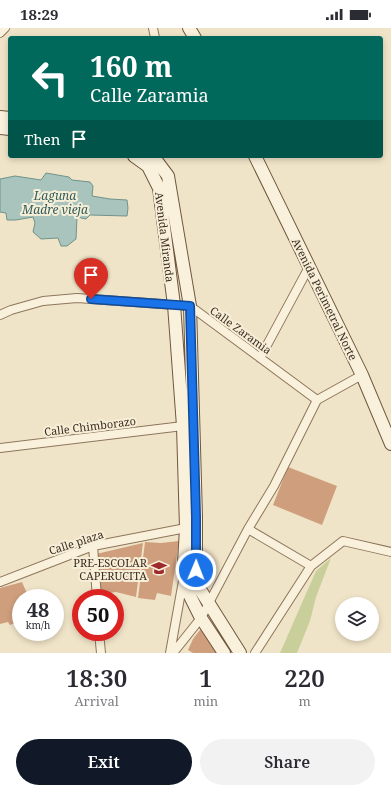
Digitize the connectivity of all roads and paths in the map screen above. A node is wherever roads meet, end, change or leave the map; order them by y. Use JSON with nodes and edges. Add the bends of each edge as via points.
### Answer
{"nodes":[{"id":1,"x":5,"y":28,"type":"edge"},
{"id":2,"x":0,"y":34,"type":"edge"},
{"id":3,"x":137,"y":158,"type":"edge"},
{"id":4,"x":154,"y":158,"type":"edge"},
{"id":5,"x":257,"y":158,"type":"edge"},
{"id":6,"x":309,"y":267,"type":"junction"},
{"id":7,"x":174,"y":305,"type":"junction"},
{"id":8,"x":190,"y":306,"type":"junction"},
{"id":9,"x":0,"y":315,"type":"edge"},
{"id":10,"x":260,"y":358,"type":"junction"},
{"id":11,"x":362,"y":375,"type":"junction"},
{"id":12,"x":317,"y":400,"type":"junction"},
{"id":13,"x":183,"y":426,"type":"junction"},
{"id":14,"x":391,"y":444,"type":"edge"},
{"id":15,"x":0,"y":448,"type":"edge"},
{"id":16,"x":186,"y":528,"type":"junction"},
{"id":17,"x":248,"y":529,"type":"junction"},
{"id":18,"x":93,"y":546,"type":"junction"},
{"id":19,"x":391,"y":552,"type":"edge"},
{"id":20,"x":311,"y":566,"type":"junction"},
{"id":21,"x":185,"y":572,"type":"junction"},
{"id":22,"x":0,"y":582,"type":"edge"},
{"id":23,"x":96,"y":589,"type":"edge"},
{"id":24,"x":208,"y":604,"type":"junction"},
{"id":25,"x":201,"y":618,"type":"junction"},
{"id":26,"x":100,"y":641,"type":"edge"},
{"id":27,"x":101,"y":653,"type":"edge"},
{"id":28,"x":170,"y":653,"type":"edge"},
{"id":29,"x":173,"y":653,"type":"edge"},
{"id":30,"x":224,"y":653,"type":"edge"},
{"id":31,"x":240,"y":653,"type":"edge"},
{"id":32,"x":255,"y":653,"type":"edge"}],
"edges":[{"from":1,"to":2,"type":"street"},
{"from":3,"to":7,"type":"main road","name":"Avenida Miranda","via":[[148,166],[159,188]]},
{"from":4,"to":8,"type":"main road","name":"Avenida Miranda","via":[[168,176]]},
{"from":5,"to":6,"type":"main road","name":"Avenida Perimetral Norte"},
{"from":6,"to":10,"type":"street"},
{"from":6,"to":11,"type":"main road","name":"Avenida Perimetral Norte"},
{"from":7,"to":8,"type":"street"},
{"from":7,"to":9,"type":"street","via":[[77,298],[43,301]]},
{"from":7,"to":13,"type":"main road","name":"Avenida Miranda"},
{"from":8,"to":10,"type":"street","name":"Calle Zaramia"},
{"from":8,"to":24,"type":"main road","name":"Avenida Miranda","via":[[196,583]]},
{"from":10,"to":12,"type":"street","name":"Calle Zaramia"},
{"from":11,"to":12,"type":"street"},
{"from":11,"to":14,"type":"main road","name":"Avenida Perimetral Norte"},
{"from":12,"to":17,"type":"street","via":[[274,486]]},
{"from":13,"to":15,"type":"street","name":"Calle Chimborazo"},
{"from":13,"to":16,"type":"main road","name":"Avenida Miranda"},
{"from":16,"to":18,"type":"street","name":"Calle plaza"},
{"from":16,"to":21,"type":"main road","name":"Avenida Miranda"},
{"from":17,"to":20,"type":"street"},
{"from":17,"to":24,"type":"street"},
{"from":18,"to":22,"type":"street","name":"Calle plaza"},
{"from":18,"to":23,"type":"street"},
{"from":19,"to":20,"type":"street","via":[[343,541]]},
{"from":20,"to":32,"type":"street"},
{"from":21,"to":25,"type":"main road","name":"Avenida Miranda","via":[[186,588]]},
{"from":21,"to":28,"type":"street"},
{"from":24,"to":25,"type":"street"},
{"from":24,"to":31,"type":"main road","name":"Avenida Miranda"},
{"from":25,"to":29,"type":"street"},
{"from":25,"to":30,"type":"main road","name":"Avenida Miranda"},
{"from":26,"to":27,"type":"street"}]}
